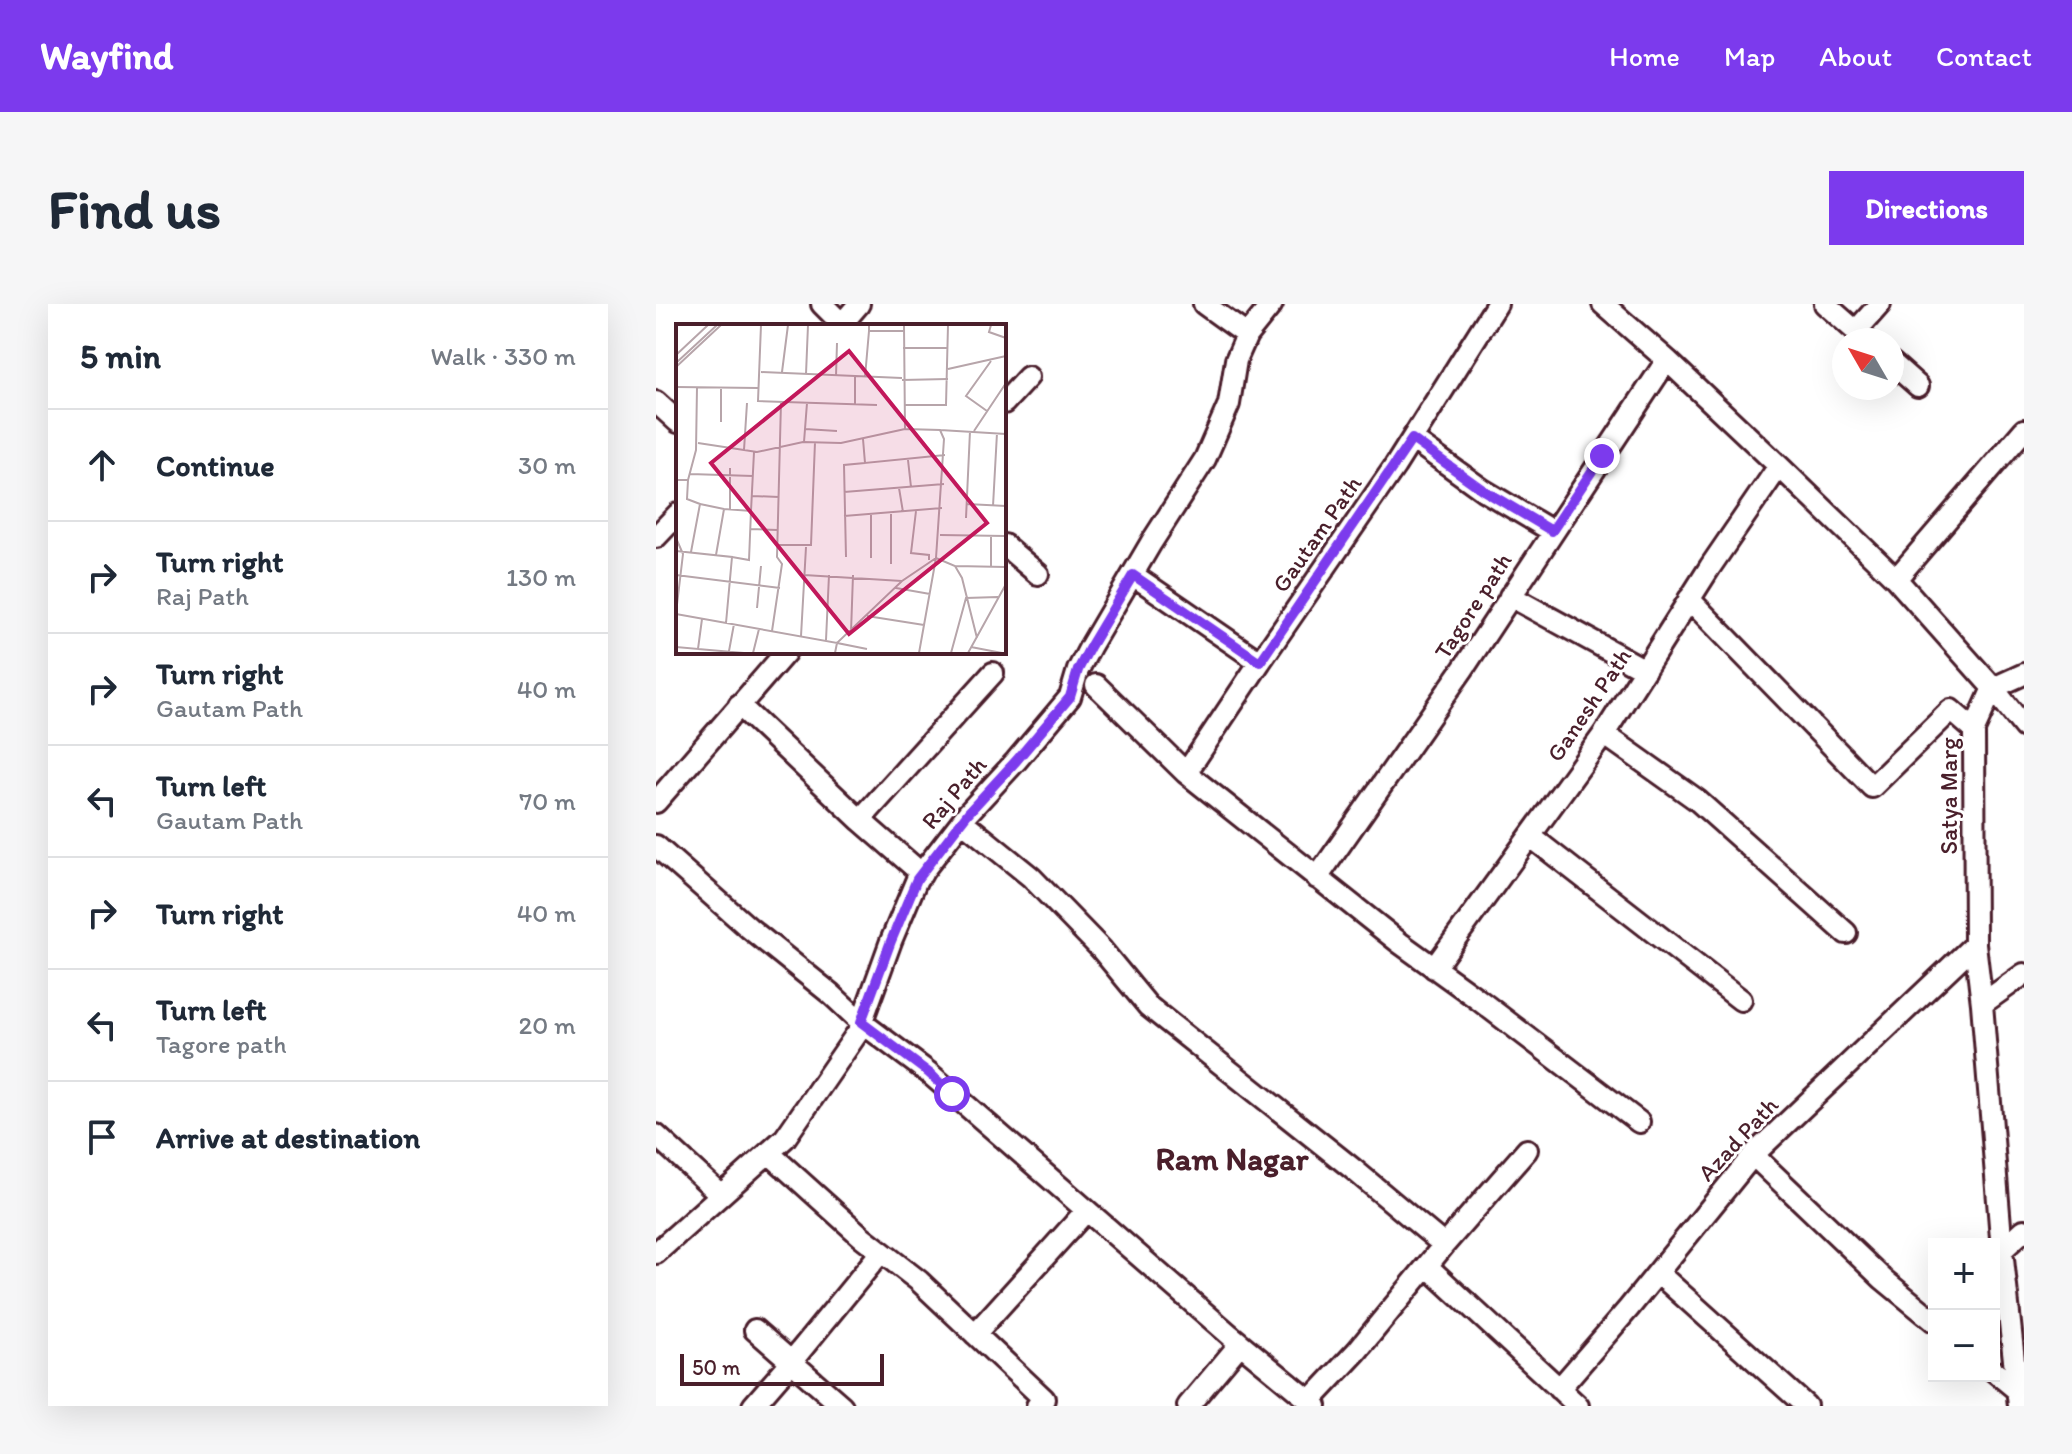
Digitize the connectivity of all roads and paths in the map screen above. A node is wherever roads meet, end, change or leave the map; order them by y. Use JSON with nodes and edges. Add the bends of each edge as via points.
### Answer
{"nodes":[{"id":1,"x":822,"y":304,"type":"edge"},
{"id":2,"x":859,"y":304,"type":"edge"},
{"id":3,"x":1204,"y":304,"type":"edge"},
{"id":4,"x":1272,"y":304,"type":"edge"},
{"id":5,"x":1497,"y":304,"type":"edge"},
{"id":6,"x":1603,"y":304,"type":"edge"},
{"id":7,"x":1825,"y":304,"type":"edge"},
{"id":8,"x":1880,"y":304,"type":"edge"},
{"id":9,"x":840,"y":324,"type":"edge"},
{"id":10,"x":842,"y":324,"type":"edge"},
{"id":11,"x":1852,"y":328,"type":"edge"},
{"id":12,"x":1866,"y":328,"type":"edge"},
{"id":13,"x":1247,"y":335,"type":"junction"},
{"id":14,"x":1667,"y":360,"type":"junction"},
{"id":15,"x":1904,"y":374,"type":"edge"},
{"id":16,"x":1028,"y":377,"type":"dead end"},
{"id":17,"x":1918,"y":386,"type":"dead end"},
{"id":18,"x":1006,"y":401,"type":"edge"},
{"id":19,"x":656,"y":402,"type":"edge"},
{"id":20,"x":676,"y":420,"type":"edge"},
{"id":21,"x":2024,"y":430,"type":"edge"},
{"id":22,"x":1412,"y":439,"type":"junction"},
{"id":23,"x":1779,"y":466,"type":"junction"},
{"id":24,"x":676,"y":516,"type":"edge"},
{"id":25,"x":1552,"y":531,"type":"junction"},
{"id":26,"x":656,"y":537,"type":"edge"},
{"id":27,"x":1006,"y":547,"type":"edge"},
{"id":28,"x":1038,"y":574,"type":"dead end"},
{"id":29,"x":1133,"y":575,"type":"junction"},
{"id":30,"x":1896,"y":579,"type":"junction"},
{"id":31,"x":1510,"y":596,"type":"junction"},
{"id":32,"x":1689,"y":599,"type":"junction"},
{"id":33,"x":784,"y":654,"type":"edge"},
{"id":34,"x":1260,"y":662,"type":"junction"},
{"id":35,"x":1645,"y":670,"type":"junction"},
{"id":36,"x":993,"y":673,"type":"dead end"},
{"id":37,"x":2024,"y":674,"type":"edge"},
{"id":38,"x":1096,"y":685,"type":"dead end"},
{"id":39,"x":1993,"y":688,"type":"junction"},
{"id":40,"x":739,"y":705,"type":"junction"},
{"id":41,"x":2024,"y":727,"type":"edge"},
{"id":42,"x":1974,"y":730,"type":"junction"},
{"id":43,"x":1604,"y":734,"type":"junction"},
{"id":44,"x":1186,"y":773,"type":"junction"},
{"id":45,"x":656,"y":802,"type":"edge"},
{"id":46,"x":860,"y":820,"type":"junction"},
{"id":47,"x":962,"y":821,"type":"junction"},
{"id":48,"x":1530,"y":836,"type":"junction"},
{"id":49,"x":656,"y":846,"type":"edge"},
{"id":50,"x":922,"y":874,"type":"junction"},
{"id":51,"x":1317,"y":878,"type":"junction"},
{"id":52,"x":1846,"y":933,"type":"dead end"},
{"id":53,"x":1975,"y":944,"type":"junction"},
{"id":54,"x":1434,"y":968,"type":"junction"},
{"id":55,"x":2024,"y":974,"type":"edge"},
{"id":56,"x":1741,"y":1000,"type":"dead end"},
{"id":57,"x":1982,"y":1004,"type":"junction"},
{"id":58,"x":861,"y":1022,"type":"junction"},
{"id":59,"x":1639,"y":1122,"type":"dead end"},
{"id":60,"x":656,"y":1135,"type":"edge"},
{"id":61,"x":1527,"y":1150,"type":"dead end"},
{"id":62,"x":769,"y":1153,"type":"junction"},
{"id":63,"x":1753,"y":1155,"type":"junction"},
{"id":64,"x":721,"y":1195,"type":"junction"},
{"id":65,"x":1086,"y":1211,"type":"junction"},
{"id":66,"x":2024,"y":1230,"type":"edge"},
{"id":67,"x":1444,"y":1245,"type":"junction"},
{"id":68,"x":2002,"y":1250,"type":"junction"},
{"id":69,"x":881,"y":1252,"type":"junction"},
{"id":70,"x":656,"y":1253,"type":"edge"},
{"id":71,"x":1427,"y":1266,"type":"junction"},
{"id":72,"x":1658,"y":1273,"type":"junction"},
{"id":73,"x":1928,"y":1316,"type":"edge"},
{"id":74,"x":755,"y":1330,"type":"dead end"},
{"id":75,"x":975,"y":1334,"type":"junction"},
{"id":76,"x":1240,"y":1344,"type":"junction"},
{"id":77,"x":792,"y":1361,"type":"junction"},
{"id":78,"x":2000,"y":1378,"type":"edge"},
{"id":79,"x":1559,"y":1389,"type":"junction"},
{"id":80,"x":2018,"y":1398,"type":"edge"},
{"id":81,"x":1045,"y":1404,"type":"edge"},
{"id":82,"x":1313,"y":1404,"type":"edge"},
{"id":83,"x":753,"y":1406,"type":"edge"},
{"id":84,"x":842,"y":1406,"type":"edge"},
{"id":85,"x":1188,"y":1406,"type":"edge"},
{"id":86,"x":1578,"y":1406,"type":"edge"},
{"id":87,"x":1806,"y":1406,"type":"edge"}],
"edges":[{"from":1,"to":9,"type":"street"},
{"from":2,"to":10,"type":"street"},
{"from":3,"to":13,"type":"street"},
{"from":4,"to":13,"type":"street"},
{"from":5,"to":22,"type":"street","name":"Gautam Path"},
{"from":6,"to":14,"type":"street"},
{"from":7,"to":11,"type":"street"},
{"from":8,"to":12,"type":"street"},
{"from":13,"to":29,"type":"street","name":"Raj Path","via":[[1236,360],[1229,404],[1205,459]]},
{"from":14,"to":23,"type":"street"},
{"from":14,"to":25,"type":"street","name":"Tagore path"},
{"from":15,"to":17,"type":"street"},
{"from":16,"to":18,"type":"street"},
{"from":19,"to":20,"type":"street"},
{"from":21,"to":30,"type":"street"},
{"from":22,"to":25,"type":"street"},
{"from":22,"to":34,"type":"street","name":"Gautam Path"},
{"from":23,"to":30,"type":"street"},
{"from":23,"to":32,"type":"street","name":"Ganesh Path"},
{"from":24,"to":26,"type":"street"},
{"from":25,"to":31,"type":"street","name":"Tagore path"},
{"from":27,"to":28,"type":"street"},
{"from":29,"to":34,"type":"street"},
{"from":29,"to":47,"type":"street","name":"Raj Path","via":[[1078,670],[1070,697]]},
{"from":30,"to":39,"type":"street"},
{"from":31,"to":35,"type":"street"},
{"from":31,"to":51,"type":"street","name":"Tagore path"},
{"from":32,"to":35,"type":"street","name":"Ganesh Path"},
{"from":32,"to":42,"type":"street","via":[[1872,787],[1951,710]]},
{"from":33,"to":40,"type":"street"},
{"from":34,"to":44,"type":"street","name":"Gautam Path"},
{"from":35,"to":43,"type":"street","name":"Ganesh Path"},
{"from":36,"to":46,"type":"street"},
{"from":37,"to":39,"type":"street"},
{"from":38,"to":44,"type":"street"},
{"from":39,"to":41,"type":"street"},
{"from":39,"to":42,"type":"street","name":"Satya Marg"},
{"from":40,"to":45,"type":"street"},
{"from":40,"to":46,"type":"street"},
{"from":42,"to":53,"type":"street","name":"Satya Marg"},
{"from":43,"to":48,"type":"street","name":"Ganesh Path"},
{"from":43,"to":52,"type":"street","via":[[1697,800]]},
{"from":44,"to":51,"type":"street"},
{"from":46,"to":50,"type":"street"},
{"from":47,"to":50,"type":"street","name":"Raj Path"},
{"from":47,"to":67,"type":"street","via":[[1031,877],[1148,1006]]},
{"from":48,"to":54,"type":"street","name":"Ganesh Path"},
{"from":48,"to":56,"type":"street"},
{"from":49,"to":58,"type":"street"},
{"from":50,"to":58,"type":"street","name":"Raj Path"},
{"from":51,"to":54,"type":"street"},
{"from":53,"to":57,"type":"street","name":"Satya Marg"},
{"from":53,"to":63,"type":"street","name":"Azad Path"},
{"from":54,"to":59,"type":"street"},
{"from":55,"to":57,"type":"street"},
{"from":57,"to":68,"type":"street","name":"Satya Marg"},
{"from":58,"to":62,"type":"street","name":"Raj Path","via":[[785,1138]]},
{"from":58,"to":65,"type":"street","via":[[929,1073]]},
{"from":60,"to":64,"type":"street"},
{"from":61,"to":67,"type":"street"},
{"from":62,"to":64,"type":"street","name":"Raj Path"},
{"from":62,"to":69,"type":"street"},
{"from":63,"to":72,"type":"street","name":"Azad Path"},
{"from":63,"to":73,"type":"street"},
{"from":64,"to":70,"type":"street","name":"Raj Path"},
{"from":65,"to":75,"type":"street"},
{"from":65,"to":76,"type":"street"},
{"from":66,"to":68,"type":"street"},
{"from":67,"to":71,"type":"street"},
{"from":68,"to":80,"type":"street","name":"Satya Marg"},
{"from":69,"to":75,"type":"street"},
{"from":69,"to":77,"type":"street"},
{"from":71,"to":79,"type":"street"},
{"from":71,"to":82,"type":"street"},
{"from":72,"to":79,"type":"street","name":"Azad Path"},
{"from":72,"to":87,"type":"street"},
{"from":74,"to":77,"type":"street"},
{"from":75,"to":81,"type":"street"},
{"from":76,"to":82,"type":"street"},
{"from":76,"to":85,"type":"street"},
{"from":77,"to":83,"type":"street"},
{"from":77,"to":84,"type":"street"},
{"from":78,"to":80,"type":"street"},
{"from":79,"to":86,"type":"street"}]}
